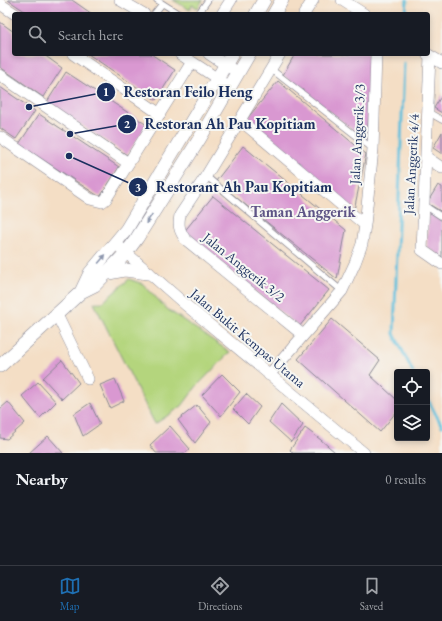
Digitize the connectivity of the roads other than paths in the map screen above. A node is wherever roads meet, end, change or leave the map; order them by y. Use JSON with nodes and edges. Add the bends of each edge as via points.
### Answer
{"nodes":[{"id":1,"x":117,"y":0,"type":"edge"},
{"id":2,"x":120,"y":0,"type":"edge"},
{"id":3,"x":208,"y":0,"type":"edge"},
{"id":4,"x":231,"y":0,"type":"edge"},
{"id":5,"x":264,"y":0,"type":"edge"},
{"id":6,"x":282,"y":0,"type":"edge"},
{"id":7,"x":313,"y":0,"type":"edge"},
{"id":8,"x":342,"y":0,"type":"edge"},
{"id":9,"x":160,"y":2,"type":"edge"},
{"id":10,"x":0,"y":4,"type":"edge"},
{"id":11,"x":12,"y":12,"type":"edge"},
{"id":12,"x":128,"y":12,"type":"edge"},
{"id":13,"x":141,"y":12,"type":"edge"},
{"id":14,"x":155,"y":12,"type":"edge"},
{"id":15,"x":176,"y":12,"type":"edge"},
{"id":16,"x":199,"y":12,"type":"edge"},
{"id":17,"x":223,"y":12,"type":"edge"},
{"id":18,"x":257,"y":12,"type":"edge"},
{"id":19,"x":275,"y":12,"type":"edge"},
{"id":20,"x":305,"y":12,"type":"edge"},
{"id":21,"x":361,"y":12,"type":"edge"},
{"id":22,"x":76,"y":56,"type":"edge"},
{"id":23,"x":183,"y":56,"type":"edge"},
{"id":24,"x":217,"y":56,"type":"edge"},
{"id":25,"x":248,"y":56,"type":"edge"},
{"id":26,"x":279,"y":56,"type":"edge"},
{"id":27,"x":376,"y":56,"type":"edge"},
{"id":28,"x":429,"y":56,"type":"edge"},
{"id":29,"x":430,"y":56,"type":"edge"},
{"id":30,"x":229,"y":59,"type":"edge"},
{"id":31,"x":192,"y":62,"type":"junction"},
{"id":32,"x":442,"y":63,"type":"edge"},
{"id":33,"x":271,"y":69,"type":"junction"},
{"id":34,"x":238,"y":73,"type":"junction"},
{"id":35,"x":0,"y":75,"type":"edge"},
{"id":36,"x":217,"y":78,"type":"junction"},
{"id":37,"x":230,"y":87,"type":"junction"},
{"id":38,"x":428,"y":112,"type":"junction"},
{"id":39,"x":160,"y":114,"type":"junction"},
{"id":40,"x":240,"y":120,"type":"junction"},
{"id":41,"x":442,"y":120,"type":"edge"},
{"id":42,"x":0,"y":137,"type":"edge"},
{"id":43,"x":373,"y":149,"type":"junction"},
{"id":44,"x":426,"y":157,"type":"junction"},
{"id":45,"x":128,"y":163,"type":"junction"},
{"id":46,"x":442,"y":168,"type":"edge"},
{"id":47,"x":206,"y":176,"type":"junction"},
{"id":48,"x":423,"y":205,"type":"junction"},
{"id":49,"x":442,"y":217,"type":"edge"},
{"id":50,"x":365,"y":225,"type":"junction"},
{"id":51,"x":115,"y":243,"type":"junction"},
{"id":52,"x":126,"y":253,"type":"junction"},
{"id":53,"x":442,"y":264,"type":"edge"},
{"id":54,"x":148,"y":273,"type":"junction"},
{"id":55,"x":105,"y":274,"type":"junction"},
{"id":56,"x":342,"y":291,"type":"junction"},
{"id":57,"x":81,"y":292,"type":"junction"},
{"id":58,"x":57,"y":315,"type":"junction"},
{"id":59,"x":303,"y":335,"type":"junction"},
{"id":60,"x":0,"y":366,"type":"edge"},
{"id":61,"x":269,"y":375,"type":"junction"},
{"id":62,"x":88,"y":379,"type":"dead end"},
{"id":63,"x":360,"y":452,"type":"edge"}],
"edges":[{"from":1,"to":12,"type":"street"},
{"from":2,"to":13,"type":"street"},
{"from":3,"to":16,"type":"lane"},
{"from":4,"to":17,"type":"street"},
{"from":5,"to":18,"type":"street"},
{"from":6,"to":19,"type":"street"},
{"from":7,"to":20,"type":"street"},
{"from":8,"to":21,"type":"street"},
{"from":9,"to":14,"type":"lane"},
{"from":9,"to":15,"type":"lane"},
{"from":10,"to":11,"type":"street"},
{"from":22,"to":39,"type":"street"},
{"from":23,"to":31,"type":"street"},
{"from":24,"to":30,"type":"street"},
{"from":25,"to":34,"type":"street"},
{"from":26,"to":33,"type":"street"},
{"from":27,"to":43,"type":"street","name":"Jalan Anggerik 3/3"},
{"from":28,"to":38,"type":"street","name":"Jalan Anggerik 4/4"},
{"from":29,"to":32,"type":"street"},
{"from":30,"to":34,"type":"street"},
{"from":30,"to":36,"type":"street"},
{"from":31,"to":36,"type":"street"},
{"from":31,"to":39,"type":"street"},
{"from":33,"to":40,"type":"street"},
{"from":33,"to":43,"type":"lane"},
{"from":34,"to":37,"type":"street"},
{"from":35,"to":45,"type":"street"},
{"from":36,"to":37,"type":"street"},
{"from":36,"to":51,"type":"street","via":[[126,230]]},
{"from":37,"to":52,"type":"street","one_way":true},
{"from":38,"to":41,"type":"lane"},
{"from":38,"to":44,"type":"street","name":"Jalan Anggerik 4/4"},
{"from":39,"to":45,"type":"street"},
{"from":40,"to":47,"type":"street"},
{"from":40,"to":50,"type":"street"},
{"from":42,"to":45,"type":"street","via":[[90,199],[102,202]]},
{"from":43,"to":50,"type":"street","name":"Jalan Anggerik 3/3"},
{"from":44,"to":46,"type":"street"},
{"from":44,"to":48,"type":"street","name":"Jalan Anggerik 4/4"},
{"from":47,"to":56,"type":"lane"},
{"from":47,"to":59,"type":"street","name":"Jalan Anggerik 3/2","via":[[180,215],[179,230],[185,239]]},
{"from":48,"to":49,"type":"lane"},
{"from":48,"to":53,"type":"street","name":"Jalan Anggerik 4/4","via":[[422,250]]},
{"from":50,"to":56,"type":"street","name":"Jalan Anggerik 3/3","via":[[360,251]]},
{"from":51,"to":52,"type":"street","name":"Jalan Bukit Kempas Utama"},
{"from":57,"to":51,"type":"street","one_way":true,"via":[[90,273]]},
{"from":52,"to":54,"type":"street","name":"Jalan Bukit Kempas Utama"},
{"from":52,"to":55,"type":"street"},
{"from":54,"to":55,"type":"street","via":[[125,270]]},
{"from":54,"to":61,"type":"street","name":"Jalan Bukit Kempas Utama"},
{"from":55,"to":57,"type":"street","via":[[95,285]]},
{"from":56,"to":59,"type":"street","name":"Jalan Anggerik 3/3"},
{"from":57,"to":58,"type":"street"},
{"from":58,"to":60,"type":"street"},
{"from":58,"to":62,"type":"street"},
{"from":59,"to":61,"type":"street","name":"Jalan Anggerik 3/3"},
{"from":61,"to":63,"type":"street","name":"Jalan Bukit Kempas Utama"}]}
